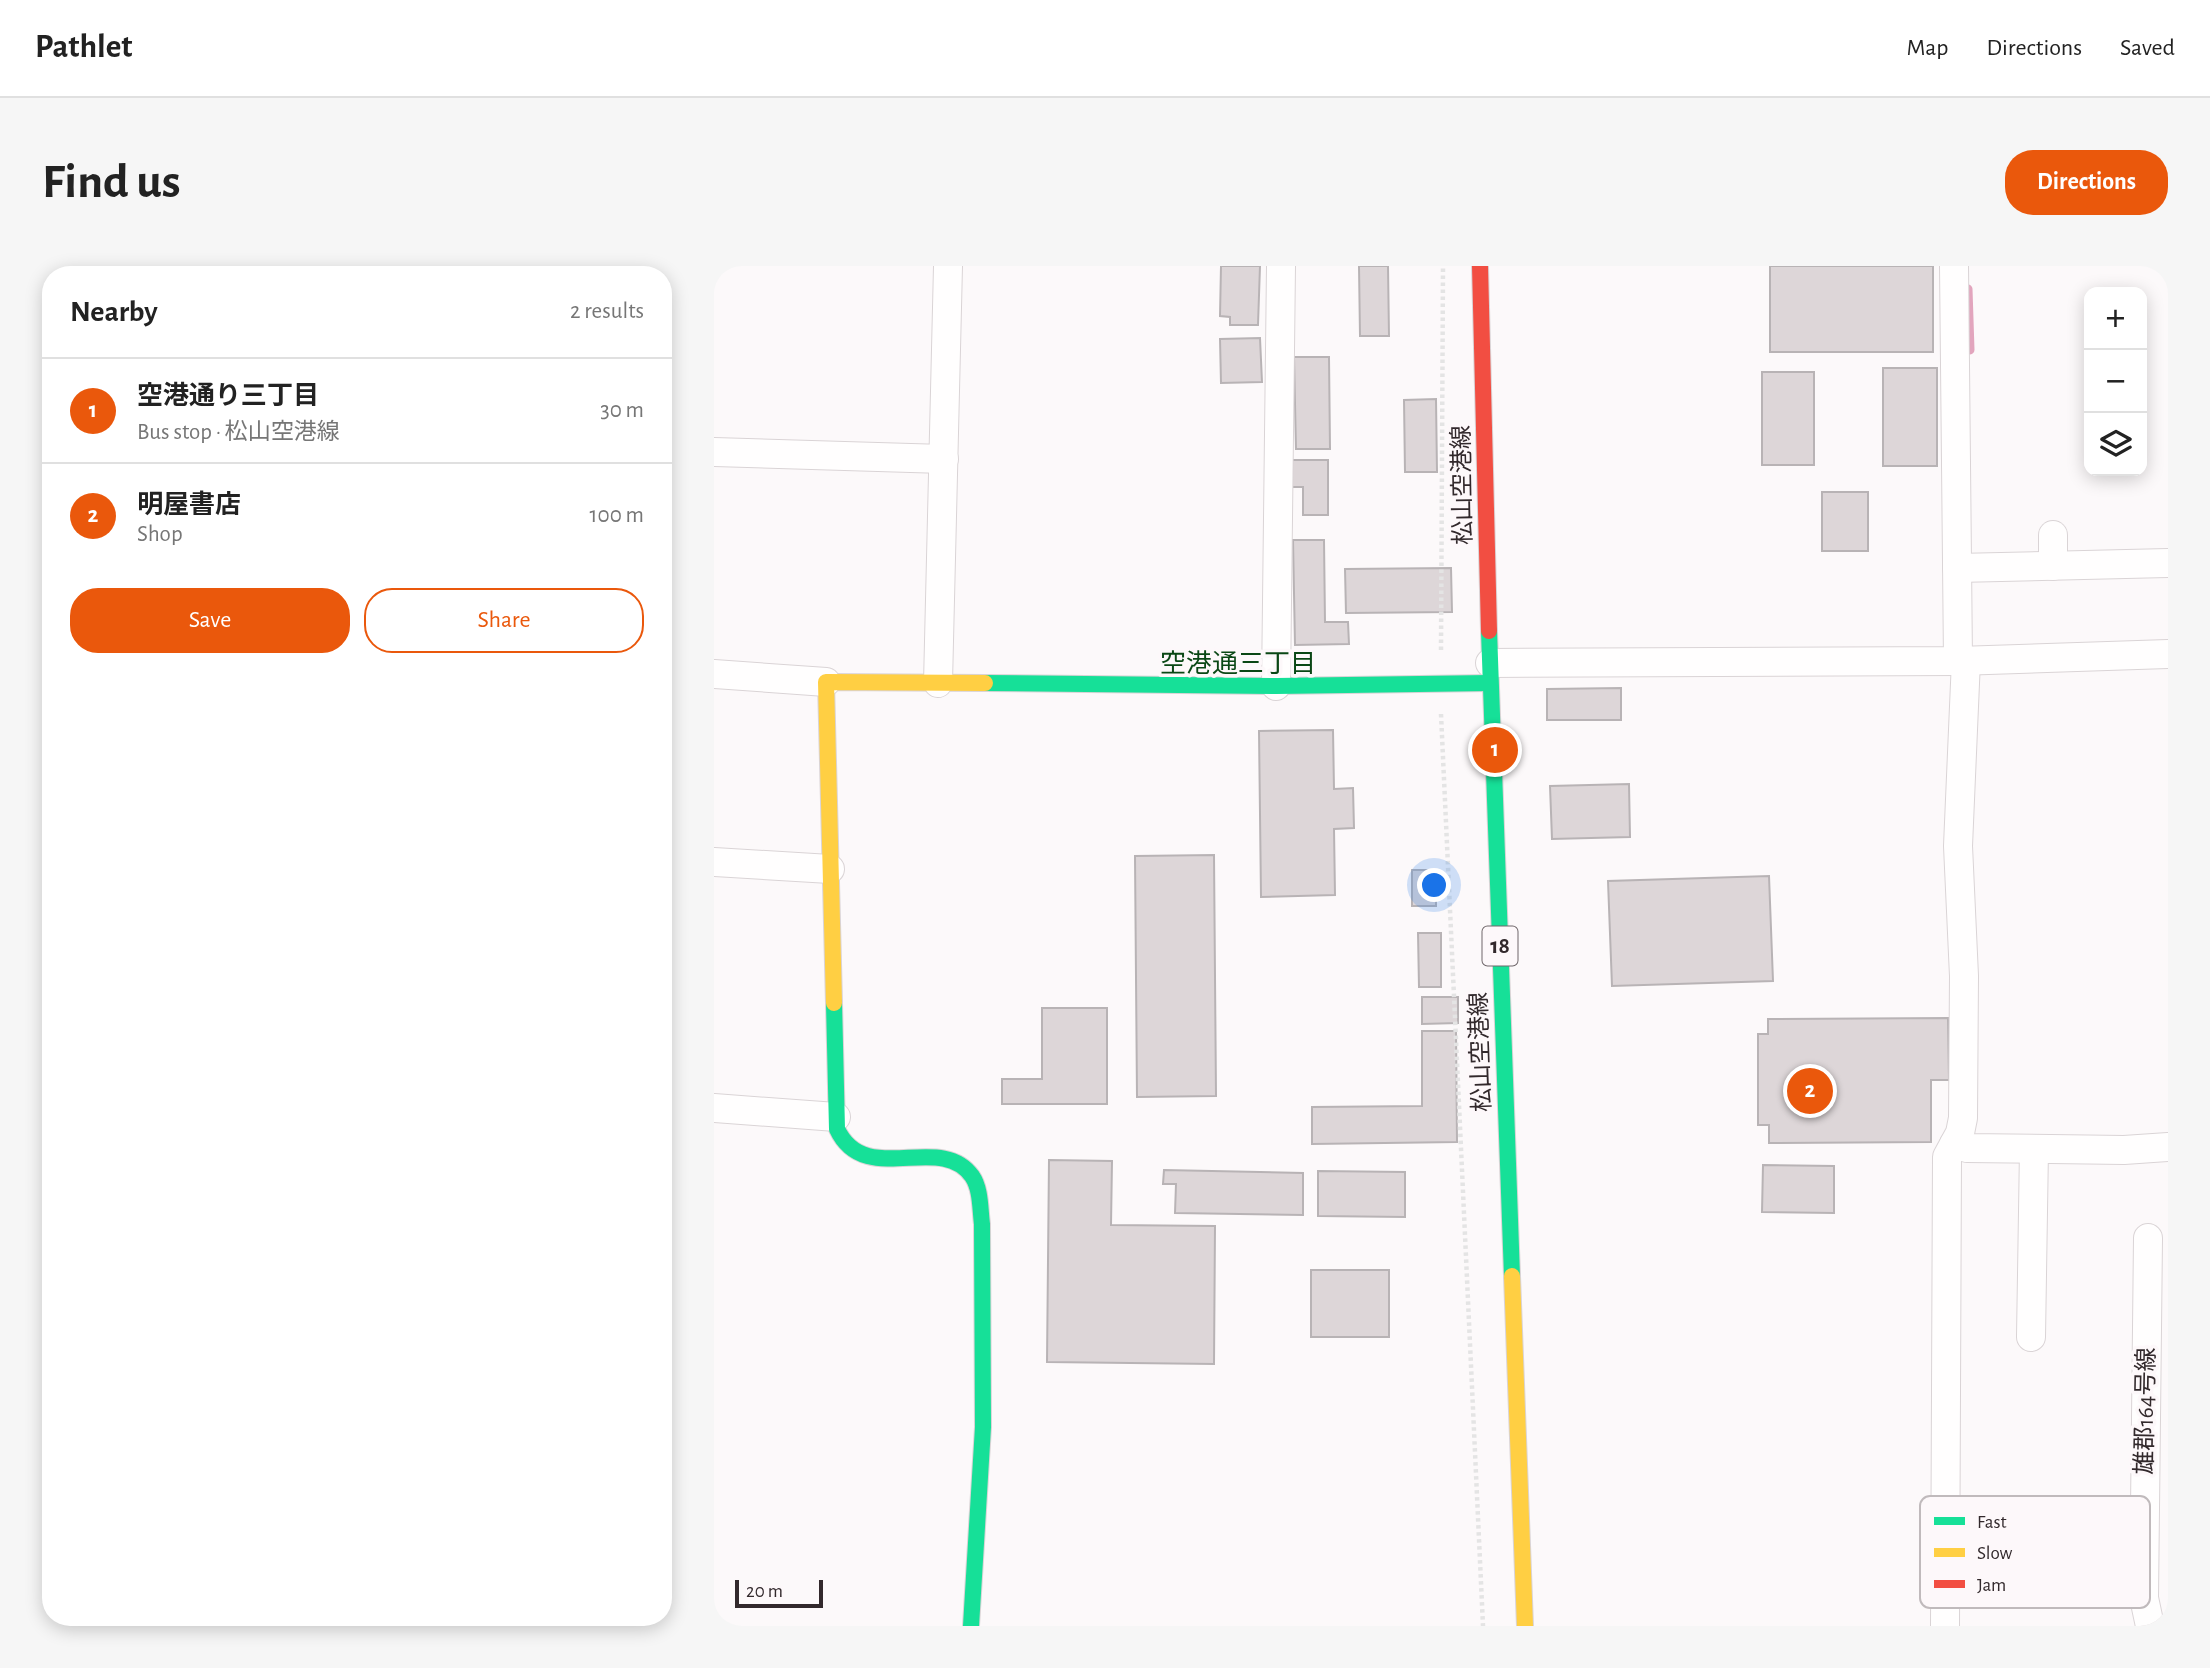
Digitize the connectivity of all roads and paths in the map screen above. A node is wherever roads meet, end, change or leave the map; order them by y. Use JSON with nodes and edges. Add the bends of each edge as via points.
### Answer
{"nodes":[{"id":1,"x":948,"y":266,"type":"edge"},
{"id":2,"x":1281,"y":266,"type":"edge"},
{"id":3,"x":1443,"y":266,"type":"edge"},
{"id":4,"x":1480,"y":266,"type":"edge"},
{"id":5,"x":1954,"y":266,"type":"edge"},
{"id":6,"x":714,"y":452,"type":"edge"},
{"id":7,"x":944,"y":460,"type":"junction"},
{"id":8,"x":2053,"y":535,"type":"dead end"},
{"id":9,"x":2168,"y":563,"type":"edge"},
{"id":10,"x":2053,"y":566,"type":"junction"},
{"id":11,"x":1957,"y":568,"type":"junction"},
{"id":12,"x":2168,"y":654,"type":"edge"},
{"id":13,"x":1962,"y":661,"type":"junction"},
{"id":14,"x":1490,"y":673,"type":"junction"},
{"id":15,"x":714,"y":674,"type":"edge"},
{"id":16,"x":826,"y":682,"type":"junction"},
{"id":17,"x":939,"y":683,"type":"junction"},
{"id":18,"x":1441,"y":684,"type":"junction"},
{"id":19,"x":1276,"y":686,"type":"junction"},
{"id":20,"x":714,"y":862,"type":"edge"},
{"id":21,"x":830,"y":869,"type":"junction"},
{"id":22,"x":714,"y":1108,"type":"edge"},
{"id":23,"x":836,"y":1116,"type":"junction"},
{"id":24,"x":1954,"y":1144,"type":"junction"},
{"id":25,"x":2168,"y":1147,"type":"edge"},
{"id":26,"x":2034,"y":1149,"type":"junction"},
{"id":27,"x":2154,"y":1253,"type":"edge"},
{"id":28,"x":2031,"y":1337,"type":"dead end"},
{"id":29,"x":2157,"y":1455,"type":"edge"},
{"id":30,"x":1946,"y":1496,"type":"edge"},
{"id":31,"x":2150,"y":1532,"type":"edge"},
{"id":32,"x":1945,"y":1608,"type":"edge"},
{"id":33,"x":2146,"y":1608,"type":"edge"},
{"id":34,"x":971,"y":1626,"type":"edge"},
{"id":35,"x":1483,"y":1626,"type":"edge"},
{"id":36,"x":1525,"y":1626,"type":"edge"},
{"id":37,"x":1945,"y":1626,"type":"edge"},
{"id":38,"x":2150,"y":1626,"type":"edge"}],
"edges":[{"from":1,"to":7,"type":"street"},
{"from":2,"to":19,"type":"street"},
{"from":3,"to":18,"type":"path"},
{"from":4,"to":14,"type":"street","name":"松山空港線","number":"18"},
{"from":5,"to":11,"type":"street"},
{"from":6,"to":7,"type":"street"},
{"from":7,"to":17,"type":"street"},
{"from":8,"to":10,"type":"street"},
{"from":9,"to":10,"type":"street"},
{"from":10,"to":11,"type":"street"},
{"from":11,"to":13,"type":"street"},
{"from":12,"to":13,"type":"street"},
{"from":13,"to":14,"type":"street"},
{"from":13,"to":24,"type":"street","via":[[1958,846],[1964,976],[1963,1118]]},
{"from":14,"to":18,"type":"street"},
{"from":14,"to":36,"type":"street","name":"松山空港線","number":"18"},
{"from":15,"to":16,"type":"street"},
{"from":16,"to":17,"type":"street"},
{"from":16,"to":21,"type":"street"},
{"from":17,"to":19,"type":"street"},
{"from":18,"to":19,"type":"street"},
{"from":18,"to":35,"type":"path"},
{"from":20,"to":21,"type":"street"},
{"from":21,"to":23,"type":"street"},
{"from":22,"to":23,"type":"street"},
{"from":23,"to":34,"type":"street","via":[[836,1129],[848,1149],[865,1155],[956,1163],[971,1174],[978,1195],[983,1427]]},
{"from":24,"to":26,"type":"street"},
{"from":24,"to":30,"type":"street","via":[[1947,1157]]},
{"from":25,"to":26,"type":"street"},
{"from":26,"to":28,"type":"street"},
{"from":27,"to":29,"type":"street","name":"雄郡164号線"},
{"from":29,"to":31,"type":"street","name":"雄郡164号線"},
{"from":32,"to":37,"type":"street"},
{"from":33,"to":38,"type":"street","name":"雄郡164号線"}]}
